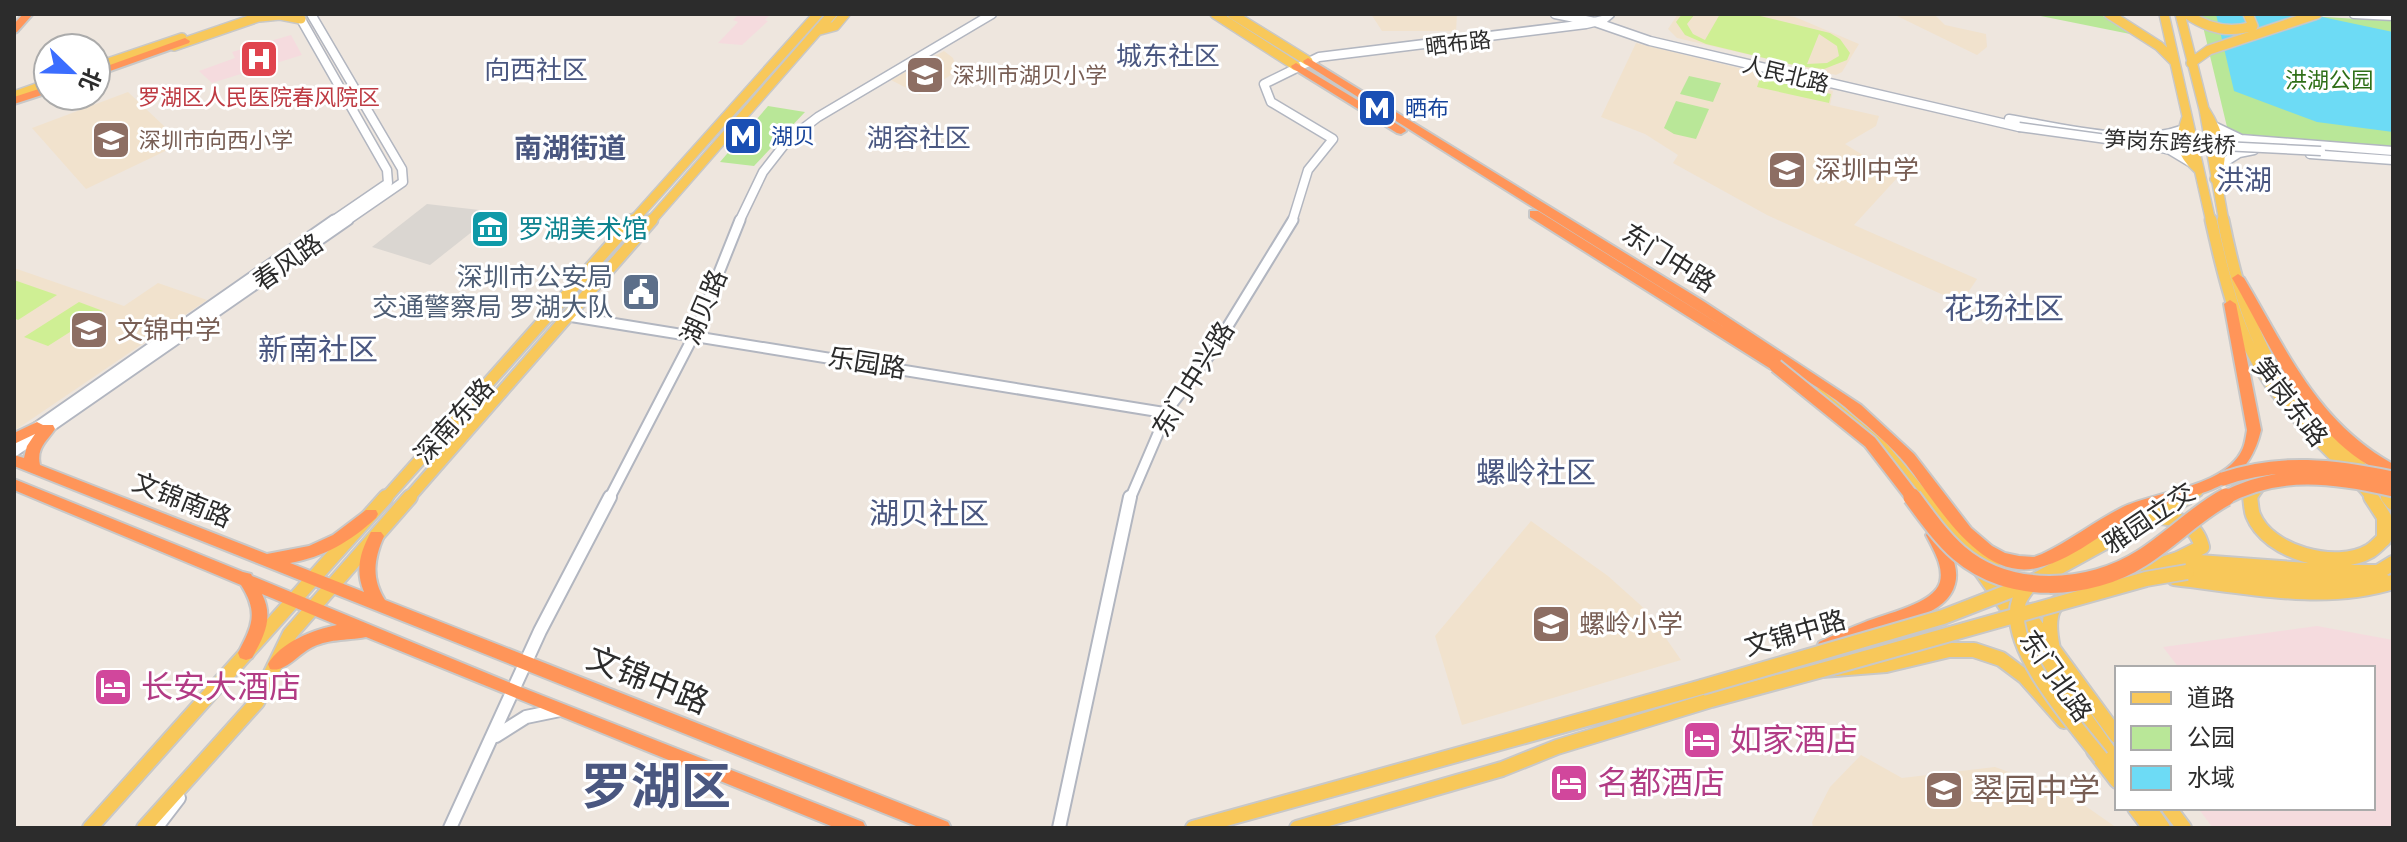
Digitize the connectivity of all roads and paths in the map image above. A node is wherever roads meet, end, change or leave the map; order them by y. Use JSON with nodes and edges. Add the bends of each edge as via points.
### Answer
{"nodes":[{"id":1,"x":19,"y":14,"type":"edge"},
{"id":2,"x":30,"y":14,"type":"edge"},
{"id":3,"x":267,"y":14,"type":"edge"},
{"id":4,"x":818,"y":14,"type":"edge"},
{"id":5,"x":832,"y":14,"type":"edge"},
{"id":6,"x":845,"y":14,"type":"edge"},
{"id":7,"x":992,"y":14,"type":"edge"},
{"id":8,"x":1215,"y":14,"type":"edge"},
{"id":9,"x":1232,"y":14,"type":"edge"},
{"id":10,"x":1620,"y":14,"type":"edge"},
{"id":11,"x":2109,"y":14,"type":"edge"},
{"id":12,"x":2164,"y":14,"type":"edge"},
{"id":13,"x":2180,"y":14,"type":"edge"},
{"id":14,"x":2187,"y":14,"type":"edge"},
{"id":15,"x":2248,"y":14,"type":"edge"},
{"id":16,"x":2317,"y":14,"type":"edge"},
{"id":17,"x":2354,"y":14,"type":"edge"},
{"id":18,"x":307,"y":15,"type":"edge"},
{"id":19,"x":1558,"y":15,"type":"edge"},
{"id":20,"x":255,"y":16,"type":"edge"},
{"id":21,"x":2393,"y":16,"type":"edge"},
{"id":22,"x":14,"y":19,"type":"edge"},
{"id":23,"x":1603,"y":20,"type":"edge"},
{"id":24,"x":1559,"y":27,"type":"junction"},
{"id":25,"x":817,"y":31,"type":"junction"},
{"id":26,"x":14,"y":33,"type":"edge"},
{"id":27,"x":185,"y":41,"type":"junction"},
{"id":28,"x":2176,"y":63,"type":"junction"},
{"id":29,"x":2191,"y":63,"type":"junction"},
{"id":30,"x":1302,"y":64,"type":"junction"},
{"id":31,"x":112,"y":66,"type":"edge"},
{"id":32,"x":112,"y":66,"type":"edge"},
{"id":33,"x":112,"y":67,"type":"edge"},
{"id":34,"x":2204,"y":109,"type":"junction"},
{"id":35,"x":1963,"y":114,"type":"junction"},
{"id":36,"x":2187,"y":117,"type":"junction"},
{"id":37,"x":2019,"y":126,"type":"joint"},
{"id":38,"x":2216,"y":127,"type":"junction"},
{"id":39,"x":2181,"y":130,"type":"junction"},
{"id":40,"x":2241,"y":139,"type":"junction"},
{"id":41,"x":2248,"y":150,"type":"junction"},
{"id":42,"x":2393,"y":156,"type":"edge"},
{"id":43,"x":2190,"y":162,"type":"junction"},
{"id":44,"x":2223,"y":163,"type":"junction"},
{"id":45,"x":2199,"y":171,"type":"junction"},
{"id":46,"x":2215,"y":179,"type":"junction"},
{"id":47,"x":2238,"y":278,"type":"junction"},
{"id":48,"x":2230,"y":304,"type":"junction"},
{"id":49,"x":568,"y":316,"type":"junction"},
{"id":50,"x":694,"y":335,"type":"junction"},
{"id":51,"x":1776,"y":366,"type":"junction"},
{"id":52,"x":1167,"y":413,"type":"junction"},
{"id":53,"x":42,"y":428,"type":"junction"},
{"id":54,"x":14,"y":441,"type":"edge"},
{"id":55,"x":14,"y":452,"type":"edge"},
{"id":56,"x":14,"y":460,"type":"edge"},
{"id":57,"x":34,"y":467,"type":"junction"},
{"id":58,"x":2393,"y":471,"type":"edge"},
{"id":59,"x":2393,"y":478,"type":"edge"},
{"id":60,"x":2223,"y":479,"type":"junction"},
{"id":61,"x":2264,"y":482,"type":"junction"},
{"id":62,"x":1903,"y":483,"type":"junction"},
{"id":63,"x":16,"y":485,"type":"edge"},
{"id":64,"x":2393,"y":490,"type":"edge"},
{"id":65,"x":2197,"y":491,"type":"junction"},
{"id":66,"x":2393,"y":503,"type":"edge"},
{"id":67,"x":371,"y":514,"type":"junction"},
{"id":68,"x":2151,"y":517,"type":"junction"},
{"id":69,"x":1966,"y":532,"type":"junction"},
{"id":70,"x":376,"y":536,"type":"junction"},
{"id":71,"x":264,"y":558,"type":"junction"},
{"id":72,"x":2170,"y":561,"type":"junction"},
{"id":73,"x":2393,"y":563,"type":"edge"},
{"id":74,"x":2187,"y":572,"type":"junction"},
{"id":75,"x":2115,"y":576,"type":"junction"},
{"id":76,"x":245,"y":578,"type":"junction"},
{"id":77,"x":313,"y":578,"type":"junction"},
{"id":78,"x":2389,"y":578,"type":"edge"},
{"id":79,"x":2031,"y":583,"type":"junction"},
{"id":80,"x":332,"y":586,"type":"junction"},
{"id":81,"x":1996,"y":590,"type":"joint"},
{"id":82,"x":294,"y":600,"type":"junction"},
{"id":83,"x":380,"y":606,"type":"junction"},
{"id":84,"x":312,"y":608,"type":"junction"},
{"id":85,"x":2023,"y":609,"type":"joint"},
{"id":86,"x":376,"y":634,"type":"junction"},
{"id":87,"x":2053,"y":649,"type":"junction"},
{"id":88,"x":246,"y":653,"type":"junction"},
{"id":89,"x":1810,"y":656,"type":"junction"},
{"id":90,"x":276,"y":664,"type":"junction"},
{"id":91,"x":524,"y":664,"type":"junction"},
{"id":92,"x":1822,"y":670,"type":"junction"},
{"id":93,"x":512,"y":691,"type":"junction"},
{"id":94,"x":1706,"y":694,"type":"junction"},
{"id":95,"x":560,"y":710,"type":"junction"},
{"id":96,"x":2115,"y":733,"type":"edge"},
{"id":97,"x":490,"y":743,"type":"junction"},
{"id":98,"x":2109,"y":760,"type":"edge"},
{"id":99,"x":205,"y":761,"type":"junction"},
{"id":100,"x":2136,"y":810,"type":"edge"},
{"id":101,"x":2150,"y":810,"type":"edge"},
{"id":102,"x":2170,"y":810,"type":"edge"},
{"id":103,"x":90,"y":828,"type":"edge"},
{"id":104,"x":144,"y":828,"type":"edge"},
{"id":105,"x":156,"y":828,"type":"edge"},
{"id":106,"x":450,"y":828,"type":"edge"},
{"id":107,"x":857,"y":828,"type":"edge"},
{"id":108,"x":942,"y":828,"type":"edge"},
{"id":109,"x":1059,"y":828,"type":"edge"},
{"id":110,"x":1193,"y":828,"type":"edge"},
{"id":111,"x":1297,"y":828,"type":"edge"},
{"id":112,"x":2150,"y":828,"type":"edge"},
{"id":113,"x":2163,"y":828,"type":"edge"},
{"id":114,"x":2184,"y":828,"type":"edge"}],
"edges":[{"from":1,"to":22,"type":"highway"},
{"from":2,"to":26,"type":"highway"},
{"from":3,"to":20,"type":"main road"},
{"from":4,"to":67,"type":"main road","name":"深南东路"},
{"from":5,"to":25,"type":"main road","name":"深南东路"},
{"from":6,"to":25,"type":"main road","via":[[835,26]]},
{"from":7,"to":50,"type":"street","name":"湖贝路","via":[[827,110],[788,140],[751,193]]},
{"from":8,"to":30,"type":"main road","name":"东门中路"},
{"from":9,"to":30,"type":"main road","name":"东门中路"},
{"from":10,"to":23,"type":"street"},
{"from":11,"to":28,"type":"main road"},
{"from":12,"to":28,"type":"main road","name":"笋岗东路"},
{"from":13,"to":29,"type":"main road","name":"笋岗东路"},
{"from":14,"to":15,"type":"main road","via":[[2218,28],[2244,30],[2254,23]]},
{"from":16,"to":29,"type":"main road","via":[[2202,54]]},
{"from":17,"to":21,"type":"street"},
{"from":18,"to":20,"type":"main road"},
{"from":18,"to":53,"type":"street","name":"春风路","via":[[387,170],[388,183]]},
{"from":19,"to":23,"type":"street","name":"人民北路"},
{"from":19,"to":24,"type":"street","via":[[1567,23]]},
{"from":20,"to":27,"type":"main road"},
{"from":20,"to":31,"type":"main road"},
{"from":23,"to":24,"type":"street","name":"晒布路"},
{"from":23,"to":30,"type":"street","name":"晒布路"},
{"from":23,"to":35,"type":"street","name":"人民北路","via":[[1650,41]]},
{"from":24,"to":30,"type":"street","name":"晒布路","via":[[1319,57]]},
{"from":25,"to":49,"type":"main road","name":"深南东路"},
{"from":27,"to":32,"type":"main road"},
{"from":27,"to":33,"type":"highway"},
{"from":28,"to":36,"type":"main road","name":"笋岗东路"},
{"from":29,"to":34,"type":"main road","name":"笋岗东路"},
{"from":30,"to":51,"type":"highway","name":"东门中路"},
{"from":30,"to":52,"type":"street","name":"东门中兴路","via":[[1264,84],[1271,102],[1333,139],[1308,170],[1289,229]]},
{"from":30,"to":69,"type":"highway","name":"东门中路","via":[[1698,304],[1856,408],[1909,458]]},
{"from":34,"to":38,"type":"main road"},
{"from":34,"to":46,"type":"main road","name":"笋岗东路"},
{"from":35,"to":37,"type":"street","name":"人民北路"},
{"from":35,"to":39,"type":"street","via":[[2124,134],[2164,136]]},
{"from":35,"to":43,"type":"street","via":[[2027,131],[2159,147]]},
{"from":36,"to":39,"type":"main road"},
{"from":36,"to":45,"type":"main road","name":"笋岗东路"},
{"from":37,"to":42,"type":"street","name":"笋岗东跨线桥","bridge":true,"via":[[2108,140]]},
{"from":38,"to":40,"type":"street"},
{"from":38,"to":44,"type":"main road"},
{"from":39,"to":43,"type":"main road","via":[[2181,148]]},
{"from":40,"to":41,"type":"street","via":[[2232,143]]},
{"from":40,"to":42,"type":"street"},
{"from":41,"to":42,"type":"street"},
{"from":41,"to":44,"type":"street"},
{"from":43,"to":45,"type":"main road"},
{"from":44,"to":46,"type":"main road"},
{"from":45,"to":48,"type":"main road","name":"笋岗东路"},
{"from":46,"to":47,"type":"main road","name":"笋岗东路"},
{"from":47,"to":58,"type":"highway","via":[[2304,392],[2347,442]]},
{"from":47,"to":66,"type":"main road","name":"笋岗东路","via":[[2257,338],[2274,370],[2320,428]]},
{"from":48,"to":60,"type":"highway","via":[[2253,421],[2251,446]]},
{"from":48,"to":61,"type":"main road","name":"笋岗东路","via":[[2271,385],[2369,492],[2384,517],[2384,539],[2360,556],[2338,560],[2298,552],[2254,519],[2249,502]]},
{"from":49,"to":50,"type":"street","name":"乐园路"},
{"from":49,"to":70,"type":"main road","name":"深南东路"},
{"from":50,"to":52,"type":"street","name":"乐园路"},
{"from":50,"to":91,"type":"street","name":"湖贝路"},
{"from":51,"to":62,"type":"highway","name":"雅园立交","bridge":true,"via":[[1854,427]]},
{"from":51,"to":81,"type":"main road","name":"东门中路","via":[[1849,414],[1888,449]]},
{"from":52,"to":109,"type":"street","name":"东门中兴路","via":[[1132,488]]},
{"from":53,"to":54,"type":"highway"},
{"from":53,"to":55,"type":"street","name":"春风路"},
{"from":53,"to":57,"type":"highway","via":[[33,446]]},
{"from":56,"to":57,"type":"highway","name":"文锦南路"},
{"from":57,"to":71,"type":"highway","name":"文锦南路"},
{"from":59,"to":60,"type":"highway","name":"文锦中路","bridge":true,"via":[[2298,465],[2250,469]]},
{"from":60,"to":65,"type":"highway","name":"文锦中路"},
{"from":61,"to":64,"type":"highway","name":"雅园立交","bridge":true,"via":[[2323,479]]},
{"from":61,"to":75,"type":"highway","name":"雅园立交","bridge":true,"via":[[2212,504]]},
{"from":62,"to":75,"type":"highway","name":"雅园立交","bridge":true,"via":[[1958,552],[1988,571],[2058,586]]},
{"from":62,"to":89,"type":"highway","bridge":true,"via":[[1948,560],[1947,588],[1924,608],[1859,630]]},
{"from":63,"to":76,"type":"highway","name":"文锦南路"},
{"from":65,"to":68,"type":"main road","name":"文锦中路"},
{"from":65,"to":69,"type":"highway","name":"雅园立交","via":[[2153,500],[2034,563],[2001,558]]},
{"from":67,"to":71,"type":"highway","via":[[319,550]]},
{"from":67,"to":77,"type":"main road","name":"深南东路"},
{"from":68,"to":72,"type":"main road","via":[[2184,522],[2202,541],[2200,552]]},
{"from":68,"to":79,"type":"main road","name":"文锦中路"},
{"from":69,"to":85,"type":"main road","name":"东门中路"},
{"from":70,"to":80,"type":"main road","name":"深南东路"},
{"from":70,"to":83,"type":"highway","via":[[364,577]]},
{"from":71,"to":77,"type":"highway","name":"文锦南路"},
{"from":72,"to":75,"type":"main road"},
{"from":72,"to":78,"type":"main road"},
{"from":73,"to":78,"type":"main road"},
{"from":74,"to":75,"type":"main road","bridge":true},
{"from":74,"to":78,"type":"main road","name":"文锦中路","via":[[2340,582]]},
{"from":74,"to":92,"type":"main road","name":"文锦中路","bridge":true},
{"from":75,"to":78,"type":"main road","via":[[2343,593],[2373,590]]},
{"from":75,"to":87,"type":"main road","via":[[2054,603],[2048,619]]},
{"from":76,"to":82,"type":"highway","name":"文锦南路"},
{"from":76,"to":88,"type":"highway","via":[[262,608]]},
{"from":77,"to":80,"type":"highway","name":"文锦南路"},
{"from":77,"to":82,"type":"main road","name":"深南东路"},
{"from":79,"to":89,"type":"main road","name":"文锦中路","bridge":true,"via":[[1943,617]]},
{"from":79,"to":98,"type":"main road","bridge":true,"via":[[2018,603],[2020,638],[2039,672]]},
{"from":80,"to":83,"type":"highway","name":"文锦中路"},
{"from":80,"to":84,"type":"main road","name":"深南东路"},
{"from":81,"to":98,"type":"main road","name":"东门北路"},
{"from":82,"to":84,"type":"highway","name":"文锦南路"},
{"from":82,"to":88,"type":"main road","name":"深南东路"},
{"from":83,"to":91,"type":"highway","name":"文锦中路"},
{"from":84,"to":86,"type":"highway"},
{"from":84,"to":90,"type":"main road","name":"深南东路","via":[[290,634]]},
{"from":85,"to":87,"type":"main road","name":"东门北路"},
{"from":86,"to":90,"type":"highway","via":[[325,633],[293,648]]},
{"from":86,"to":93,"type":"highway"},
{"from":87,"to":96,"type":"main road","name":"东门北路"},
{"from":88,"to":103,"type":"main road","name":"深南东路"},
{"from":89,"to":94,"type":"main road","name":"文锦中路","bridge":true},
{"from":90,"to":99,"type":"main road","name":"深南东路","via":[[257,702]]},
{"from":91,"to":93,"type":"street","name":"湖贝路"},
{"from":91,"to":108,"type":"highway","name":"文锦中路"},
{"from":92,"to":94,"type":"main road","name":"文锦中路"},
{"from":92,"to":98,"type":"main road","bridge":true,"via":[[1886,665],[1960,648],[1987,653],[2025,677]]},
{"from":93,"to":95,"type":"highway"},
{"from":93,"to":97,"type":"street","name":"湖贝路"},
{"from":94,"to":110,"type":"main road","name":"文锦中路"},
{"from":94,"to":111,"type":"main road","name":"文锦中路","via":[[1502,769]]},
{"from":95,"to":97,"type":"street","via":[[515,722]]},
{"from":95,"to":107,"type":"highway"},
{"from":97,"to":106,"type":"street","name":"湖贝路"},
{"from":99,"to":104,"type":"main road","name":"深南东路"},
{"from":99,"to":105,"type":"street"},
{"from":100,"to":112,"type":"main road"},
{"from":101,"to":113,"type":"main road"},
{"from":102,"to":114,"type":"main road"}]}
